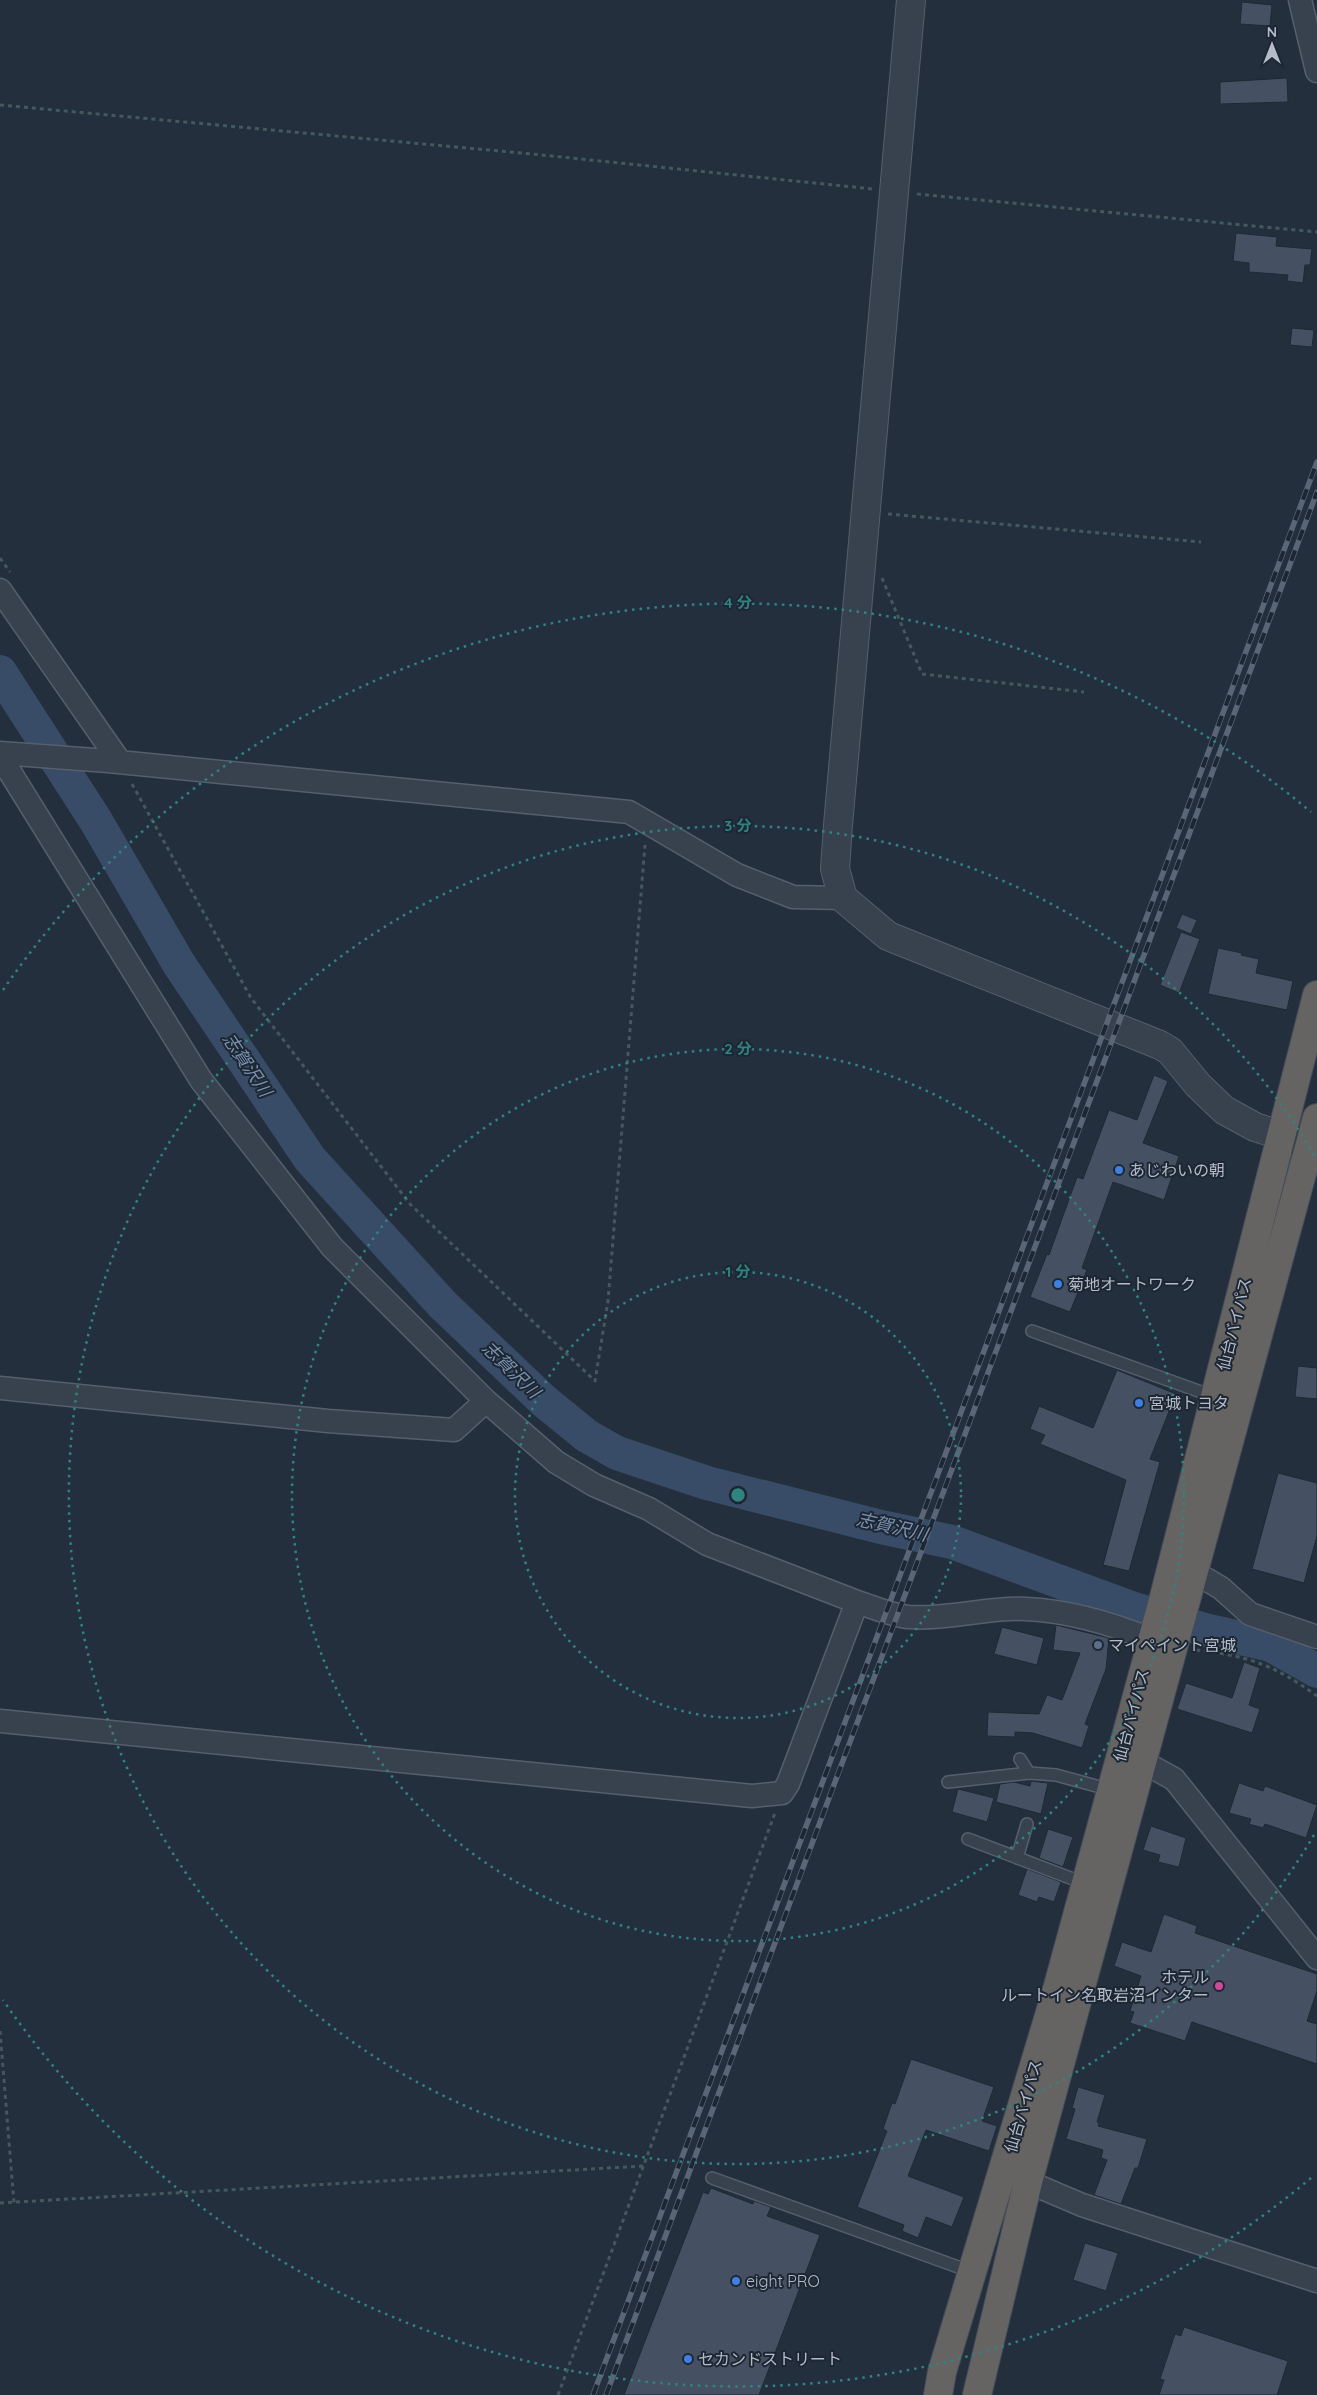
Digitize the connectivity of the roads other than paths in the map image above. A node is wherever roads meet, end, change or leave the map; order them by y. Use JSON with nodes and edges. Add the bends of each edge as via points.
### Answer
{"nodes":[{"id":1,"x":911,"y":0,"type":"edge"},
{"id":2,"x":1300,"y":0,"type":"edge"},
{"id":3,"x":1317,"y":72,"type":"edge"},
{"id":4,"x":0,"y":590,"type":"edge"},
{"id":5,"x":2,"y":754,"type":"edge"},
{"id":6,"x":114,"y":761,"type":"junction"},
{"id":7,"x":843,"y":898,"type":"junction"},
{"id":8,"x":1317,"y":995,"type":"edge"},
{"id":9,"x":1317,"y":1118,"type":"edge"},
{"id":10,"x":1281,"y":1135,"type":"junction"},
{"id":11,"x":1314,"y":1145,"type":"edge"},
{"id":12,"x":1032,"y":1331,"type":"dead end"},
{"id":13,"x":0,"y":1388,"type":"edge"},
{"id":14,"x":1215,"y":1396,"type":"junction"},
{"id":15,"x":486,"y":1401,"type":"junction"},
{"id":16,"x":1194,"y":1572,"type":"junction"},
{"id":17,"x":1174,"y":1599,"type":"junction"},
{"id":18,"x":857,"y":1602,"type":"junction"},
{"id":19,"x":1315,"y":1632,"type":"edge"},
{"id":20,"x":1163,"y":1641,"type":"junction"},
{"id":21,"x":0,"y":1721,"type":"edge"},
{"id":22,"x":1020,"y":1759,"type":"dead end"},
{"id":23,"x":1142,"y":1762,"type":"junction"},
{"id":24,"x":1030,"y":1773,"type":"junction"},
{"id":25,"x":948,"y":1782,"type":"dead end"},
{"id":26,"x":1111,"y":1790,"type":"junction"},
{"id":27,"x":1027,"y":1824,"type":"dead end"},
{"id":28,"x":968,"y":1839,"type":"dead end"},
{"id":29,"x":1016,"y":1858,"type":"junction"},
{"id":30,"x":1086,"y":1884,"type":"junction"},
{"id":31,"x":1317,"y":1958,"type":"edge"},
{"id":32,"x":712,"y":2178,"type":"dead end"},
{"id":33,"x":1028,"y":2182,"type":"junction"},
{"id":34,"x":973,"y":2272,"type":"junction"},
{"id":35,"x":1317,"y":2281,"type":"edge"},
{"id":36,"x":940,"y":2384,"type":"edge"},
{"id":37,"x":978,"y":2388,"type":"edge"}],
"edges":[{"from":1,"to":7,"type":"street","via":[[835,869]]},
{"from":2,"to":3,"type":"street"},
{"from":4,"to":6,"type":"street"},
{"from":5,"to":6,"type":"street"},
{"from":5,"to":15,"type":"street","via":[[201,1080],[332,1247]]},
{"from":6,"to":7,"type":"street","via":[[629,812],[737,875],[793,898]]},
{"from":7,"to":10,"type":"street","via":[[888,936],[1160,1045],[1170,1051],[1224,1110],[1256,1127]]},
{"from":8,"to":10,"type":"highway","name":"仙台バイパス"},
{"from":9,"to":11,"type":"highway","name":"仙台バイパス"},
{"from":10,"to":11,"type":"street"},
{"from":10,"to":14,"type":"highway","name":"仙台バイパス"},
{"from":11,"to":16,"type":"highway","name":"仙台バイパス"},
{"from":12,"to":14,"type":"lane"},
{"from":13,"to":15,"type":"street","via":[[328,1421],[454,1430]]},
{"from":14,"to":17,"type":"highway","name":"仙台バイパス"},
{"from":15,"to":18,"type":"street","via":[[556,1462],[594,1485],[648,1509],[707,1544]]},
{"from":16,"to":17,"type":"highway","name":"仙台バイパス"},
{"from":16,"to":19,"type":"street","via":[[1221,1588],[1250,1614]]},
{"from":17,"to":20,"type":"highway","name":"仙台バイパス"},
{"from":18,"to":20,"type":"street","via":[[907,1617],[945,1617],[1025,1609],[1047,1611]]},
{"from":18,"to":21,"type":"street","via":[[782,1793],[752,1796]]},
{"from":20,"to":23,"type":"highway","name":"仙台バイパス"},
{"from":20,"to":26,"type":"highway","name":"仙台バイパス"},
{"from":22,"to":24,"type":"lane"},
{"from":23,"to":31,"type":"street","via":[[1174,1779]]},
{"from":23,"to":33,"type":"highway","name":"仙台バイパス"},
{"from":24,"to":25,"type":"lane"},
{"from":24,"to":26,"type":"lane","via":[[1056,1775]]},
{"from":26,"to":30,"type":"highway","name":"仙台バイパス"},
{"from":27,"to":29,"type":"lane"},
{"from":28,"to":29,"type":"lane"},
{"from":29,"to":30,"type":"lane"},
{"from":30,"to":34,"type":"highway","name":"仙台バイパス","via":[[1026,2099]]},
{"from":32,"to":34,"type":"lane"},
{"from":33,"to":35,"type":"street","via":[[1082,2205]]},
{"from":33,"to":37,"type":"highway","name":"仙台バイパス"},
{"from":34,"to":36,"type":"highway","name":"仙台バイパス"}]}
